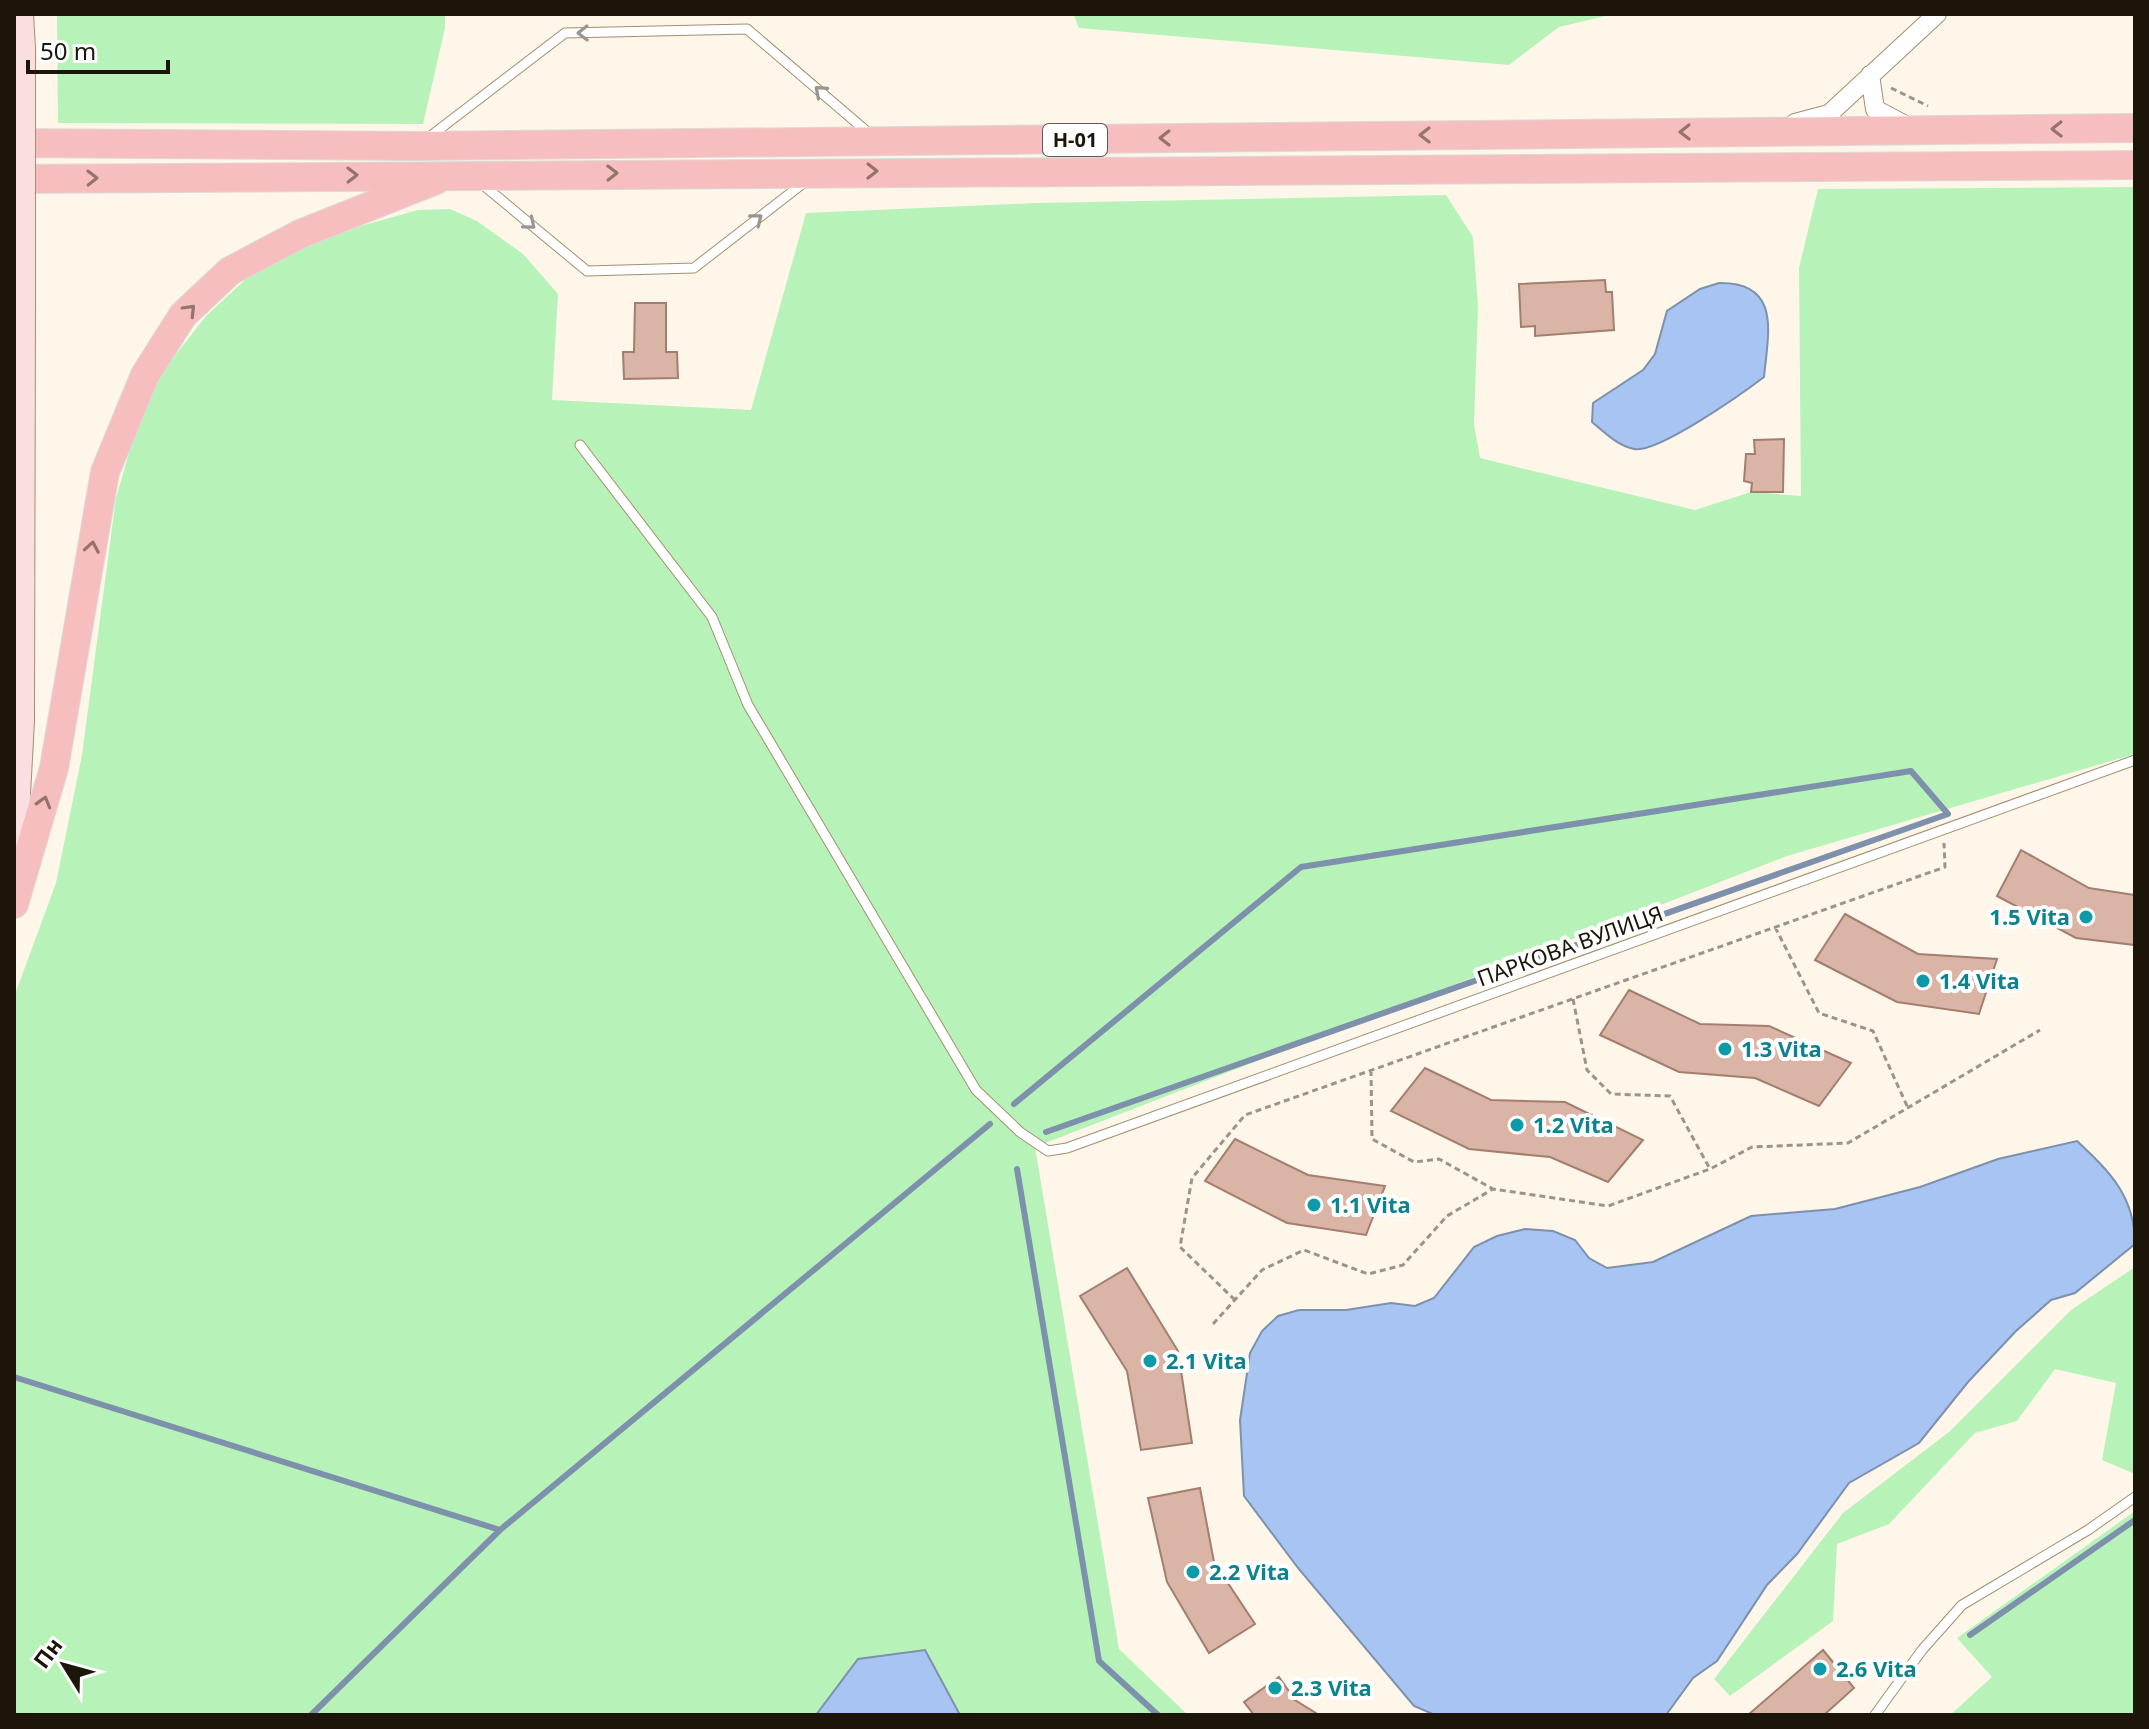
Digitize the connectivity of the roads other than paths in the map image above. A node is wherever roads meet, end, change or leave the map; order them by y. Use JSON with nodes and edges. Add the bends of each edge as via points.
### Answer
{"nodes":[{"id":1,"x":21,"y":14,"type":"edge"},
{"id":2,"x":1937,"y":14,"type":"edge"},
{"id":3,"x":1873,"y":73,"type":"junction"},
{"id":4,"x":1926,"y":119,"type":"junction"},
{"id":5,"x":2135,"y":128,"type":"edge"},
{"id":6,"x":1737,"y":131,"type":"junction"},
{"id":7,"x":879,"y":142,"type":"junction"},
{"id":8,"x":14,"y":143,"type":"edge"},
{"id":9,"x":418,"y":146,"type":"junction"},
{"id":10,"x":2135,"y":165,"type":"edge"},
{"id":11,"x":818,"y":171,"type":"junction"},
{"id":12,"x":461,"y":174,"type":"junction"},
{"id":13,"x":14,"y":179,"type":"edge"},
{"id":14,"x":580,"y":445,"type":"dead end"},
{"id":15,"x":18,"y":730,"type":"edge"},
{"id":16,"x":2135,"y":760,"type":"edge"},
{"id":17,"x":14,"y":868,"type":"edge"},
{"id":18,"x":14,"y":904,"type":"edge"},
{"id":19,"x":2135,"y":1497,"type":"edge"},
{"id":20,"x":1875,"y":1715,"type":"edge"}],
"edges":[{"from":1,"to":15,"type":"main road","bridge":true},
{"from":2,"to":3,"type":"street"},
{"from":3,"to":4,"type":"street","via":[[1875,109]]},
{"from":3,"to":6,"type":"street","via":[[1829,114]]},
{"from":5,"to":4,"type":"main road","number":"Н-01","one_way":true},
{"from":4,"to":6,"type":"main road","number":"Н-01"},
{"from":6,"to":7,"type":"main road","number":"Н-01","one_way":true},
{"from":7,"to":9,"type":"main road","number":"Н-01"},
{"from":7,"to":9,"type":"lane","one_way":true,"via":[[747,29],[565,33]]},
{"from":8,"to":9,"type":"main road","number":"Н-01"},
{"from":11,"to":10,"type":"main road","number":"Н-01","one_way":true},
{"from":12,"to":11,"type":"main road","number":"Н-01","one_way":true},
{"from":12,"to":11,"type":"lane","one_way":true,"via":[[587,271],[694,268]]},
{"from":13,"to":12,"type":"main road","number":"Н-01","one_way":true},
{"from":18,"to":12,"type":"main road","one_way":true,"via":[[54,768],[105,472],[145,375],[183,315],[230,271],[300,234]]},
{"from":14,"to":16,"type":"lane","name":"ПАРКОВА ВУЛИЦЯ","via":[[712,617],[748,705],[976,1090],[1048,1151]]},
{"from":15,"to":17,"type":"main road"},
{"from":19,"to":20,"type":"lane","via":[[1962,1605]]}]}
